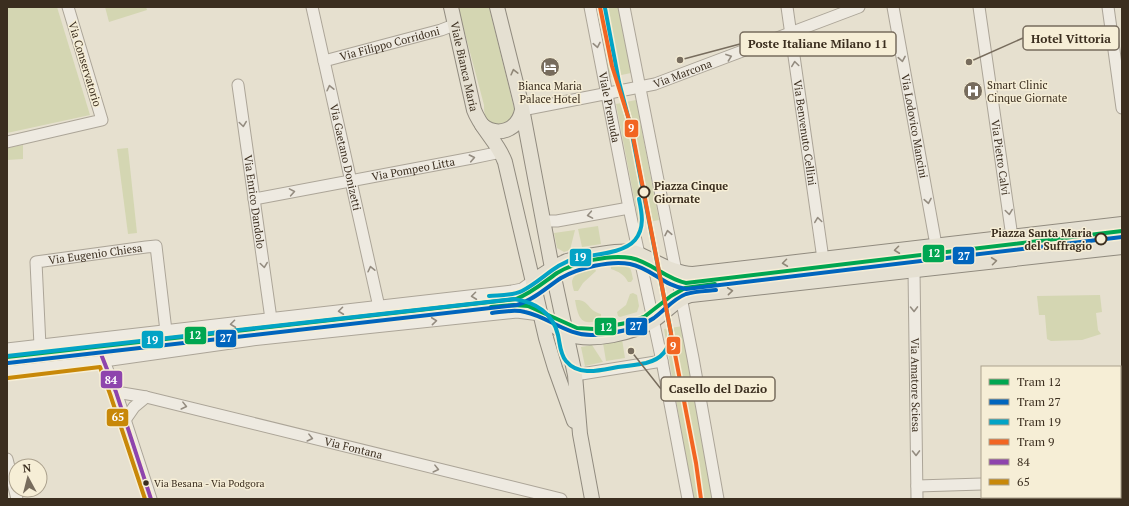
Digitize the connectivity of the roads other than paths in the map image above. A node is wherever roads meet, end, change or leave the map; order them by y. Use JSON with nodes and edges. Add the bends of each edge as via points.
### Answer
{"nodes":[{"id":1,"x":68,"y":7,"type":"edge"},
{"id":2,"x":312,"y":7,"type":"edge"},
{"id":3,"x":451,"y":7,"type":"edge"},
{"id":4,"x":497,"y":7,"type":"edge"},
{"id":5,"x":590,"y":7,"type":"edge"},
{"id":6,"x":624,"y":7,"type":"edge"},
{"id":7,"x":786,"y":7,"type":"edge"},
{"id":8,"x":859,"y":7,"type":"edge"},
{"id":9,"x":893,"y":7,"type":"edge"},
{"id":10,"x":979,"y":7,"type":"edge"},
{"id":11,"x":1108,"y":7,"type":"edge"},
{"id":12,"x":454,"y":25,"type":"junction"},
{"id":13,"x":791,"y":34,"type":"junction"},
{"id":14,"x":324,"y":61,"type":"junction"},
{"id":15,"x":238,"y":85,"type":"dead end"},
{"id":16,"x":639,"y":87,"type":"junction"},
{"id":17,"x":607,"y":94,"type":"junction"},
{"id":18,"x":1122,"y":108,"type":"edge"},
{"id":19,"x":522,"y":110,"type":"junction"},
{"id":20,"x":482,"y":125,"type":"junction"},
{"id":21,"x":7,"y":142,"type":"edge"},
{"id":22,"x":501,"y":152,"type":"junction"},
{"id":23,"x":351,"y":181,"type":"junction"},
{"id":24,"x":254,"y":199,"type":"junction"},
{"id":25,"x":629,"y":208,"type":"junction"},
{"id":26,"x":544,"y":221,"type":"junction"},
{"id":27,"x":1122,"y":224,"type":"edge"},
{"id":28,"x":520,"y":228,"type":"junction"},
{"id":29,"x":1012,"y":237,"type":"junction"},
{"id":30,"x":936,"y":245,"type":"junction"},
{"id":31,"x":1122,"y":247,"type":"edge"},
{"id":32,"x":639,"y":254,"type":"junction"},
{"id":33,"x":823,"y":259,"type":"junction"},
{"id":34,"x":552,"y":268,"type":"junction"},
{"id":35,"x":914,"y":270,"type":"junction"},
{"id":36,"x":676,"y":271,"type":"junction"},
{"id":37,"x":533,"y":281,"type":"junction"},
{"id":38,"x":681,"y":298,"type":"junction"},
{"id":39,"x":379,"y":307,"type":"junction"},
{"id":40,"x":540,"y":315,"type":"junction"},
{"id":41,"x":271,"y":319,"type":"junction"},
{"id":42,"x":653,"y":320,"type":"junction"},
{"id":43,"x":166,"y":331,"type":"junction"},
{"id":44,"x":566,"y":334,"type":"junction"},
{"id":45,"x":40,"y":346,"type":"junction"},
{"id":46,"x":7,"y":349,"type":"edge"},
{"id":47,"x":104,"y":361,"type":"junction"},
{"id":48,"x":662,"y":361,"type":"junction"},
{"id":49,"x":7,"y":372,"type":"edge"},
{"id":50,"x":575,"y":375,"type":"junction"},
{"id":51,"x":116,"y":392,"type":"junction"},
{"id":52,"x":564,"y":395,"type":"junction"},
{"id":53,"x":146,"y":397,"type":"junction"},
{"id":54,"x":125,"y":420,"type":"junction"},
{"id":55,"x":580,"y":434,"type":"junction"},
{"id":56,"x":7,"y":459,"type":"edge"},
{"id":57,"x":981,"y":484,"type":"edge"},
{"id":58,"x":917,"y":486,"type":"junction"},
{"id":59,"x":16,"y":499,"type":"edge"},
{"id":60,"x":151,"y":499,"type":"edge"},
{"id":61,"x":561,"y":499,"type":"edge"},
{"id":62,"x":592,"y":499,"type":"edge"},
{"id":63,"x":688,"y":499,"type":"edge"},
{"id":64,"x":718,"y":499,"type":"edge"},
{"id":65,"x":917,"y":499,"type":"edge"}],
"edges":[{"from":1,"to":21,"type":"street","name":"Via Conservatorio","via":[[102,120]]},
{"from":2,"to":14,"type":"street","name":"Via Gaetano Donizetti"},
{"from":3,"to":12,"type":"main road","name":"Viale Bianca Maria"},
{"from":19,"to":4,"type":"main road","one_way":true},
{"from":5,"to":17,"type":"street","name":"Viale Premuda","one_way":true},
{"from":6,"to":16,"type":"street"},
{"from":7,"to":13,"type":"street","name":"Via Benvenuto Cellini"},
{"from":8,"to":13,"type":"street","name":"Via Marcona"},
{"from":9,"to":30,"type":"street","name":"Via Lodovico Mancini","one_way":true},
{"from":10,"to":29,"type":"street","name":"Via Pietro Calvi","one_way":true},
{"from":11,"to":18,"type":"street"},
{"from":12,"to":14,"type":"street","name":"Via Filippo Corridoni"},
{"from":12,"to":20,"type":"main road","name":"Viale Bianca Maria","via":[[474,110]]},
{"from":16,"to":13,"type":"street","name":"Via Marcona","one_way":true,"via":[[654,84]]},
{"from":33,"to":13,"type":"street","name":"Via Benvenuto Cellini","one_way":true},
{"from":23,"to":14,"type":"street","name":"Via Gaetano Donizetti","one_way":true},
{"from":15,"to":24,"type":"street","name":"Via Enrico Dandolo","one_way":true},
{"from":16,"to":17,"type":"street","name":"Via Marcona"},
{"from":36,"to":16,"type":"street","one_way":true},
{"from":17,"to":19,"type":"street","name":"Via Marcona"},
{"from":17,"to":25,"type":"street","name":"Viale Premuda"},
{"from":19,"to":20,"type":"main road","name":"Viale Bianca Maria","via":[[518,122],[502,132]]},
{"from":19,"to":26,"type":"main road"},
{"from":20,"to":22,"type":"main road","name":"Viale Bianca Maria"},
{"from":23,"to":22,"type":"street","name":"Via Pompeo Litta","one_way":true},
{"from":22,"to":28,"type":"main road","name":"Viale Bianca Maria"},
{"from":24,"to":23,"type":"street","name":"Via Pompeo Litta","one_way":true},
{"from":39,"to":23,"type":"street","name":"Via Gaetano Donizetti","one_way":true},
{"from":24,"to":41,"type":"street","name":"Via Enrico Dandolo","one_way":true},
{"from":25,"to":26,"type":"street","one_way":true},
{"from":25,"to":32,"type":"street"},
{"from":26,"to":28,"type":"main road","via":[[535,233],[528,233]]},
{"from":26,"to":34,"type":"main road"},
{"from":27,"to":29,"type":"main road"},
{"from":28,"to":37,"type":"main road"},
{"from":29,"to":30,"type":"main road"},
{"from":30,"to":33,"type":"main road","one_way":true},
{"from":35,"to":31,"type":"main road","one_way":true},
{"from":32,"to":34,"type":"main road","via":[[630,250],[614,252],[571,260]]},
{"from":32,"to":36,"type":"main road"},
{"from":32,"to":42,"type":"street"},
{"from":33,"to":36,"type":"main road","one_way":true,"via":[[693,274]]},
{"from":34,"to":37,"type":"main road"},
{"from":34,"to":44,"type":"main road"},
{"from":38,"to":35,"type":"main road","one_way":true},
{"from":35,"to":58,"type":"street","name":"Via Amatore Sciesa","one_way":true},
{"from":36,"to":38,"type":"street"},
{"from":37,"to":39,"type":"street","one_way":true,"via":[[522,289],[512,291]]},
{"from":37,"to":40,"type":"main road"},
{"from":38,"to":42,"type":"main road"},
{"from":38,"to":64,"type":"street"},
{"from":39,"to":41,"type":"street","one_way":true},
{"from":40,"to":44,"type":"main road"},
{"from":47,"to":40,"type":"street","one_way":true,"via":[[252,340],[517,312]]},
{"from":40,"to":52,"type":"main road"},
{"from":41,"to":43,"type":"street","one_way":true},
{"from":42,"to":44,"type":"main road","via":[[636,329],[600,337],[585,338]]},
{"from":42,"to":48,"type":"street"},
{"from":43,"to":45,"type":"street"},
{"from":43,"to":45,"type":"street","name":"Via Eugenio Chiesa","via":[[156,246],[36,262]]},
{"from":44,"to":50,"type":"main road"},
{"from":45,"to":46,"type":"street"},
{"from":47,"to":49,"type":"street"},
{"from":47,"to":51,"type":"street"},
{"from":48,"to":50,"type":"street"},
{"from":48,"to":63,"type":"street"},
{"from":50,"to":52,"type":"main road"},
{"from":50,"to":55,"type":"main road"},
{"from":51,"to":53,"type":"street","name":"Via Fontana"},
{"from":51,"to":54,"type":"street"},
{"from":52,"to":55,"type":"main road"},
{"from":53,"to":54,"type":"street"},
{"from":53,"to":61,"type":"street","name":"Via Fontana","one_way":true},
{"from":54,"to":60,"type":"street"},
{"from":55,"to":62,"type":"main road"},
{"from":56,"to":59,"type":"street"},
{"from":57,"to":58,"type":"street"},
{"from":58,"to":65,"type":"street","name":"Via Amatore Sciesa"}]}
